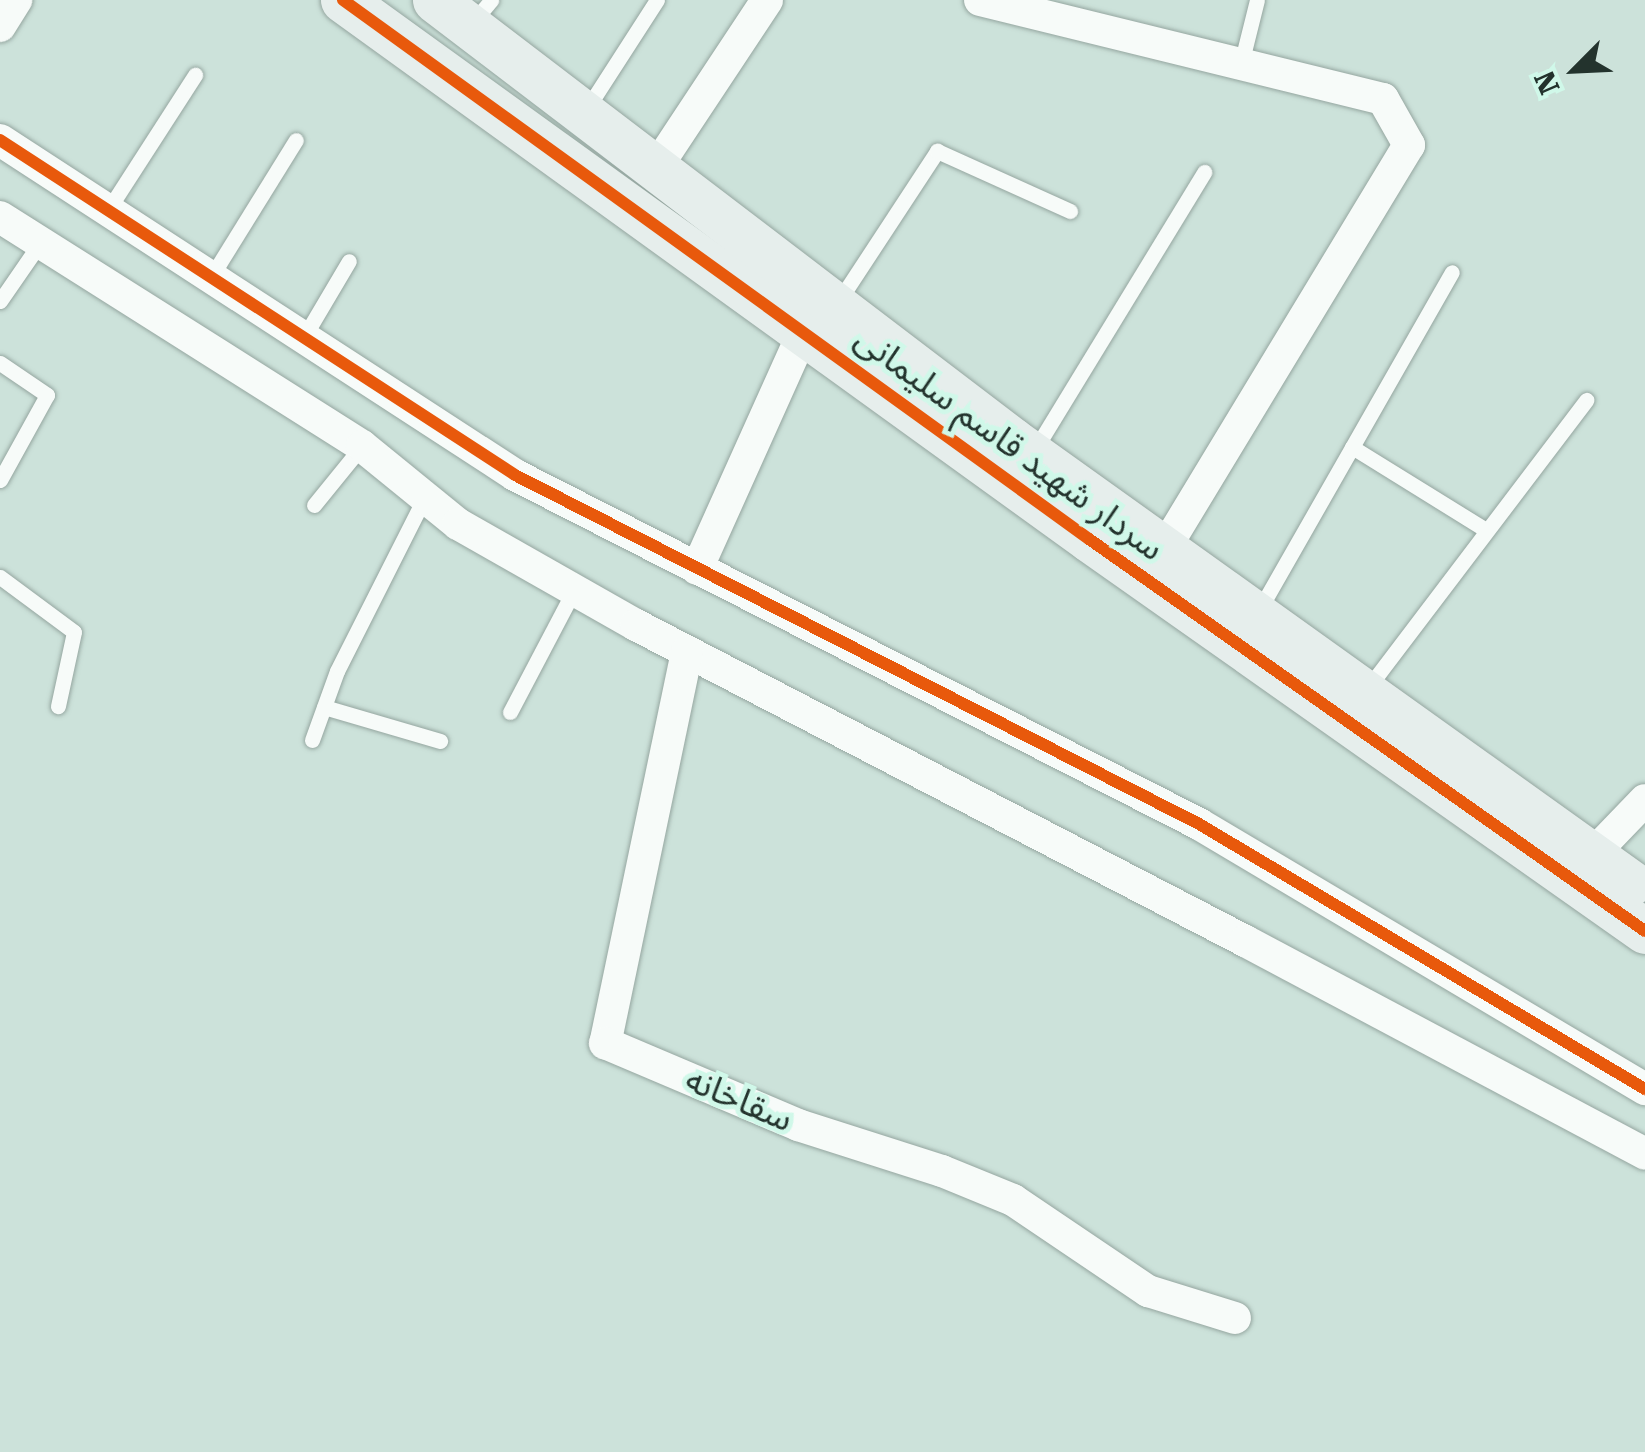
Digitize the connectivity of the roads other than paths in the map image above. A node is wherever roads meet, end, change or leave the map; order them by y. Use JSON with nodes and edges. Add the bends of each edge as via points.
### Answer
{"nodes":[{"id":1,"x":16,"y":0,"type":"edge"},
{"id":2,"x":657,"y":0,"type":"edge"},
{"id":3,"x":767,"y":0,"type":"edge"},
{"id":4,"x":980,"y":0,"type":"edge"},
{"id":5,"x":1257,"y":0,"type":"edge"},
{"id":6,"x":351,"y":2,"type":"edge"},
{"id":7,"x":465,"y":9,"type":"edge"},
{"id":8,"x":0,"y":26,"type":"edge"},
{"id":9,"x":1242,"y":64,"type":"junction"},
{"id":10,"x":195,"y":75,"type":"dead end"},
{"id":11,"x":584,"y":113,"type":"junction"},
{"id":12,"x":0,"y":140,"type":"edge"},
{"id":13,"x":296,"y":140,"type":"dead end"},
{"id":14,"x":656,"y":168,"type":"junction"},
{"id":15,"x":1204,"y":172,"type":"dead end"},
{"id":16,"x":108,"y":210,"type":"junction"},
{"id":17,"x":1070,"y":210,"type":"dead end"},
{"id":18,"x":0,"y":218,"type":"edge"},
{"id":19,"x":40,"y":243,"type":"junction"},
{"id":20,"x":349,"y":261,"type":"dead end"},
{"id":21,"x":1452,"y":272,"type":"dead end"},
{"id":22,"x":212,"y":277,"type":"junction"},
{"id":23,"x":0,"y":301,"type":"edge"},
{"id":24,"x":819,"y":319,"type":"junction"},
{"id":25,"x":304,"y":337,"type":"junction"},
{"id":26,"x":0,"y":362,"type":"edge"},
{"id":27,"x":1586,"y":400,"type":"dead end"},
{"id":28,"x":362,"y":446,"type":"junction"},
{"id":29,"x":1352,"y":447,"type":"junction"},
{"id":30,"x":1032,"y":454,"type":"junction"},
{"id":31,"x":0,"y":480,"type":"edge"},
{"id":32,"x":424,"y":497,"type":"junction"},
{"id":33,"x":314,"y":505,"type":"dead end"},
{"id":34,"x":1484,"y":529,"type":"junction"},
{"id":35,"x":1164,"y":549,"type":"junction"},
{"id":36,"x":696,"y":569,"type":"junction"},
{"id":37,"x":0,"y":576,"type":"edge"},
{"id":38,"x":574,"y":590,"type":"junction"},
{"id":39,"x":1256,"y":616,"type":"junction"},
{"id":40,"x":687,"y":652,"type":"junction"},
{"id":41,"x":1364,"y":692,"type":"junction"},
{"id":42,"x":58,"y":706,"type":"dead end"},
{"id":43,"x":324,"y":706,"type":"junction"},
{"id":44,"x":510,"y":712,"type":"dead end"},
{"id":45,"x":312,"y":740,"type":"dead end"},
{"id":46,"x":440,"y":741,"type":"dead end"},
{"id":47,"x":1645,"y":800,"type":"edge"},
{"id":48,"x":1592,"y":855,"type":"junction"},
{"id":49,"x":1645,"y":893,"type":"edge"},
{"id":50,"x":1645,"y":931,"type":"edge"},
{"id":51,"x":1645,"y":1088,"type":"edge"},
{"id":52,"x":1645,"y":1154,"type":"edge"},
{"id":53,"x":1235,"y":1318,"type":"dead end"}],
"edges":[{"from":1,"to":8,"type":"street"},
{"from":2,"to":11,"type":"lane"},
{"from":3,"to":14,"type":"street"},
{"from":4,"to":9,"type":"street"},
{"from":5,"to":9,"type":"lane"},
{"from":6,"to":24,"type":"street","name":"سردار شهید قاسم سلیمانی"},
{"from":7,"to":11,"type":"street","name":"سردار شهید قاسم سلیمانی"},
{"from":9,"to":35,"type":"street","via":[[1383,99],[1409,145]]},
{"from":10,"to":16,"type":"lane"},
{"from":11,"to":14,"type":"street","name":"سردار شهید قاسم سلیمانی"},
{"from":12,"to":16,"type":"street"},
{"from":13,"to":22,"type":"lane"},
{"from":14,"to":24,"type":"street","name":"سردار شهید قاسم سلیمانی"},
{"from":15,"to":30,"type":"lane"},
{"from":16,"to":22,"type":"street"},
{"from":17,"to":24,"type":"lane","via":[[936,151]]},
{"from":18,"to":19,"type":"street"},
{"from":19,"to":23,"type":"lane"},
{"from":19,"to":28,"type":"street"},
{"from":20,"to":25,"type":"lane"},
{"from":21,"to":29,"type":"lane"},
{"from":22,"to":25,"type":"street"},
{"from":24,"to":30,"type":"street","name":"سردار شهید قاسم سلیمانی"},
{"from":24,"to":36,"type":"street"},
{"from":24,"to":50,"type":"street","name":"سردار شهید قاسم سلیمانی"},
{"from":25,"to":36,"type":"street","via":[[515,475]]},
{"from":26,"to":31,"type":"lane","via":[[46,396]]},
{"from":27,"to":34,"type":"lane"},
{"from":28,"to":32,"type":"street"},
{"from":28,"to":33,"type":"lane"},
{"from":29,"to":34,"type":"lane"},
{"from":29,"to":39,"type":"lane"},
{"from":30,"to":35,"type":"street","name":"سردار شهید قاسم سلیمانی"},
{"from":32,"to":38,"type":"street","via":[[458,524]]},
{"from":32,"to":43,"type":"lane"},
{"from":34,"to":41,"type":"lane"},
{"from":35,"to":39,"type":"street","name":"سردار شهید قاسم سلیمانی"},
{"from":36,"to":51,"type":"street","via":[[1199,824]]},
{"from":37,"to":42,"type":"lane","via":[[74,632]]},
{"from":38,"to":40,"type":"street"},
{"from":38,"to":44,"type":"lane"},
{"from":39,"to":41,"type":"street","name":"سردار شهید قاسم سلیمانی"},
{"from":40,"to":52,"type":"street"},
{"from":40,"to":53,"type":"street","name":"سقاخانه","via":[[606,1043],[798,1125],[1013,1200],[1148,1291]]},
{"from":41,"to":48,"type":"street","name":"سردار شهید قاسم سلیمانی"},
{"from":43,"to":45,"type":"lane"},
{"from":43,"to":46,"type":"lane"},
{"from":47,"to":48,"type":"street"},
{"from":48,"to":49,"type":"street","name":"سردار شهید قاسم سلیمانی"}]}
